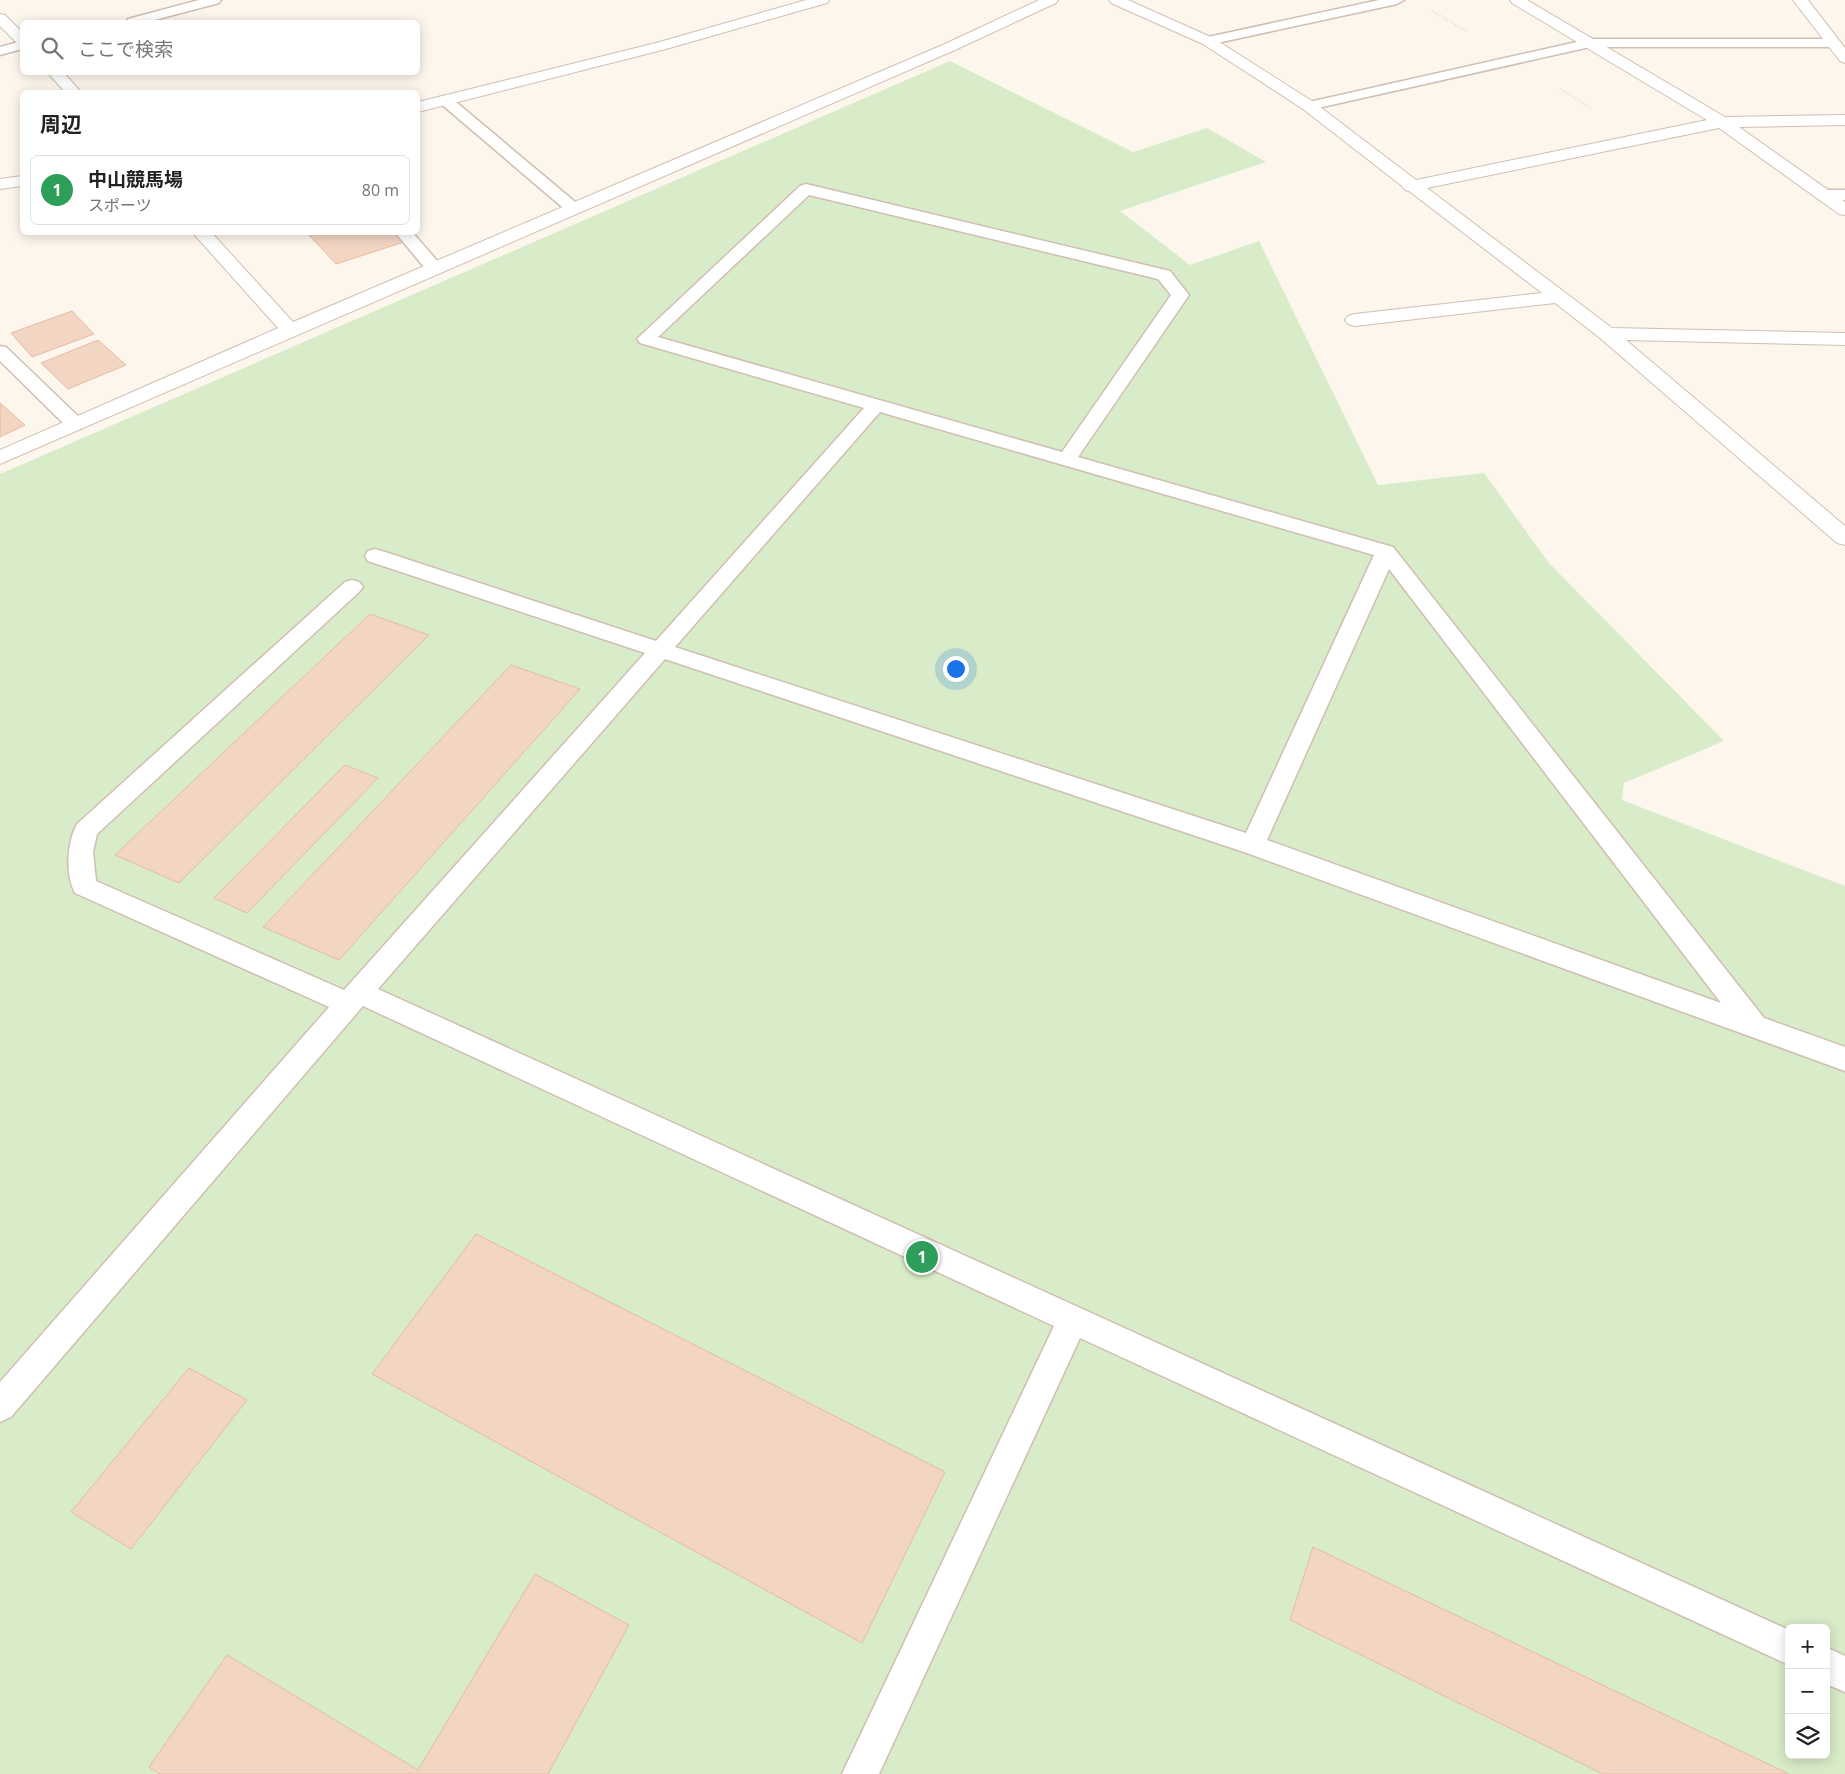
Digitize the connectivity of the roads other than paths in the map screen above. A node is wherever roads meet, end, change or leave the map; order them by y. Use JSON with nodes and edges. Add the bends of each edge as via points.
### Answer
{"nodes":[{"id":1,"x":214,"y":0,"type":"edge"},
{"id":2,"x":822,"y":0,"type":"edge"},
{"id":3,"x":1051,"y":0,"type":"edge"},
{"id":4,"x":1116,"y":0,"type":"edge"},
{"id":5,"x":1397,"y":0,"type":"edge"},
{"id":6,"x":1517,"y":0,"type":"edge"},
{"id":7,"x":1800,"y":0,"type":"edge"},
{"id":8,"x":0,"y":18,"type":"edge"},
{"id":9,"x":140,"y":20,"type":"edge"},
{"id":10,"x":20,"y":38,"type":"edge"},
{"id":11,"x":1208,"y":40,"type":"junction"},
{"id":12,"x":1590,"y":43,"type":"junction"},
{"id":13,"x":1834,"y":43,"type":"junction"},
{"id":14,"x":20,"y":46,"type":"edge"},
{"id":15,"x":0,"y":51,"type":"edge"},
{"id":16,"x":1845,"y":58,"type":"edge"},
{"id":17,"x":57,"y":75,"type":"edge"},
{"id":18,"x":71,"y":90,"type":"edge"},
{"id":19,"x":445,"y":100,"type":"junction"},
{"id":20,"x":420,"y":106,"type":"edge"},
{"id":21,"x":1309,"y":106,"type":"junction"},
{"id":22,"x":1845,"y":120,"type":"edge"},
{"id":23,"x":1722,"y":122,"type":"junction"},
{"id":24,"x":20,"y":181,"type":"edge"},
{"id":25,"x":0,"y":184,"type":"edge"},
{"id":26,"x":1411,"y":186,"type":"junction"},
{"id":27,"x":1824,"y":195,"type":"junction"},
{"id":28,"x":1845,"y":195,"type":"edge"},
{"id":29,"x":574,"y":209,"type":"junction"},
{"id":30,"x":1845,"y":210,"type":"edge"},
{"id":31,"x":204,"y":235,"type":"edge"},
{"id":32,"x":406,"y":235,"type":"edge"},
{"id":33,"x":434,"y":268,"type":"junction"},
{"id":34,"x":1558,"y":297,"type":"junction"},
{"id":35,"x":1355,"y":320,"type":"dead end"},
{"id":36,"x":290,"y":330,"type":"junction"},
{"id":37,"x":1607,"y":334,"type":"junction"},
{"id":38,"x":1844,"y":339,"type":"edge"},
{"id":39,"x":0,"y":351,"type":"edge"},
{"id":40,"x":876,"y":405,"type":"junction"},
{"id":41,"x":75,"y":424,"type":"junction"},
{"id":42,"x":0,"y":458,"type":"edge"},
{"id":43,"x":1066,"y":460,"type":"junction"},
{"id":44,"x":1845,"y":538,"type":"edge"},
{"id":45,"x":1386,"y":552,"type":"junction"},
{"id":46,"x":375,"y":556,"type":"dead end"},
{"id":47,"x":352,"y":587,"type":"dead end"},
{"id":48,"x":660,"y":649,"type":"junction"},
{"id":49,"x":1253,"y":845,"type":"junction"},
{"id":50,"x":354,"y":998,"type":"junction"},
{"id":51,"x":1755,"y":1027,"type":"junction"},
{"id":52,"x":1845,"y":1059,"type":"edge"},
{"id":53,"x":1072,"y":1320,"type":"junction"},
{"id":54,"x":0,"y":1406,"type":"edge"},
{"id":55,"x":1785,"y":1646,"type":"edge"},
{"id":56,"x":1830,"y":1668,"type":"edge"},
{"id":57,"x":1845,"y":1674,"type":"edge"},
{"id":58,"x":860,"y":1774,"type":"edge"}],
"edges":[{"from":1,"to":9,"type":"lane"},
{"from":2,"to":19,"type":"street","via":[[661,46]]},
{"from":3,"to":29,"type":"street","via":[[950,47]]},
{"from":4,"to":11,"type":"street"},
{"from":5,"to":11,"type":"lane"},
{"from":6,"to":12,"type":"street"},
{"from":7,"to":13,"type":"street"},
{"from":8,"to":10,"type":"street"},
{"from":11,"to":21,"type":"street"},
{"from":12,"to":13,"type":"lane"},
{"from":12,"to":21,"type":"lane"},
{"from":12,"to":23,"type":"street"},
{"from":13,"to":16,"type":"street"},
{"from":14,"to":15,"type":"lane"},
{"from":17,"to":18,"type":"street"},
{"from":19,"to":20,"type":"street"},
{"from":19,"to":29,"type":"lane"},
{"from":21,"to":26,"type":"street"},
{"from":22,"to":23,"type":"street"},
{"from":23,"to":26,"type":"street"},
{"from":23,"to":27,"type":"street"},
{"from":24,"to":25,"type":"street"},
{"from":26,"to":34,"type":"street"},
{"from":27,"to":28,"type":"lane"},
{"from":27,"to":30,"type":"street"},
{"from":29,"to":33,"type":"street"},
{"from":31,"to":36,"type":"street"},
{"from":32,"to":33,"type":"lane"},
{"from":33,"to":36,"type":"street"},
{"from":34,"to":35,"type":"street"},
{"from":34,"to":37,"type":"street"},
{"from":36,"to":41,"type":"street"},
{"from":37,"to":38,"type":"street"},
{"from":37,"to":44,"type":"street"},
{"from":39,"to":41,"type":"lane"},
{"from":40,"to":43,"type":"lane"},
{"from":40,"to":43,"type":"lane","via":[[646,339],[806,189],[1164,275],[1180,294]]},
{"from":40,"to":48,"type":"lane"},
{"from":41,"to":42,"type":"street"},
{"from":43,"to":45,"type":"lane"},
{"from":45,"to":49,"type":"lane"},
{"from":45,"to":51,"type":"lane"},
{"from":46,"to":48,"type":"lane"},
{"from":47,"to":50,"type":"lane","via":[[86,830],[80,852],[84,886]]},
{"from":48,"to":49,"type":"lane"},
{"from":48,"to":50,"type":"lane"},
{"from":49,"to":51,"type":"lane"},
{"from":50,"to":53,"type":"lane"},
{"from":50,"to":54,"type":"lane"},
{"from":51,"to":52,"type":"lane"},
{"from":53,"to":55,"type":"lane"},
{"from":53,"to":58,"type":"lane"},
{"from":56,"to":57,"type":"lane"}]}
